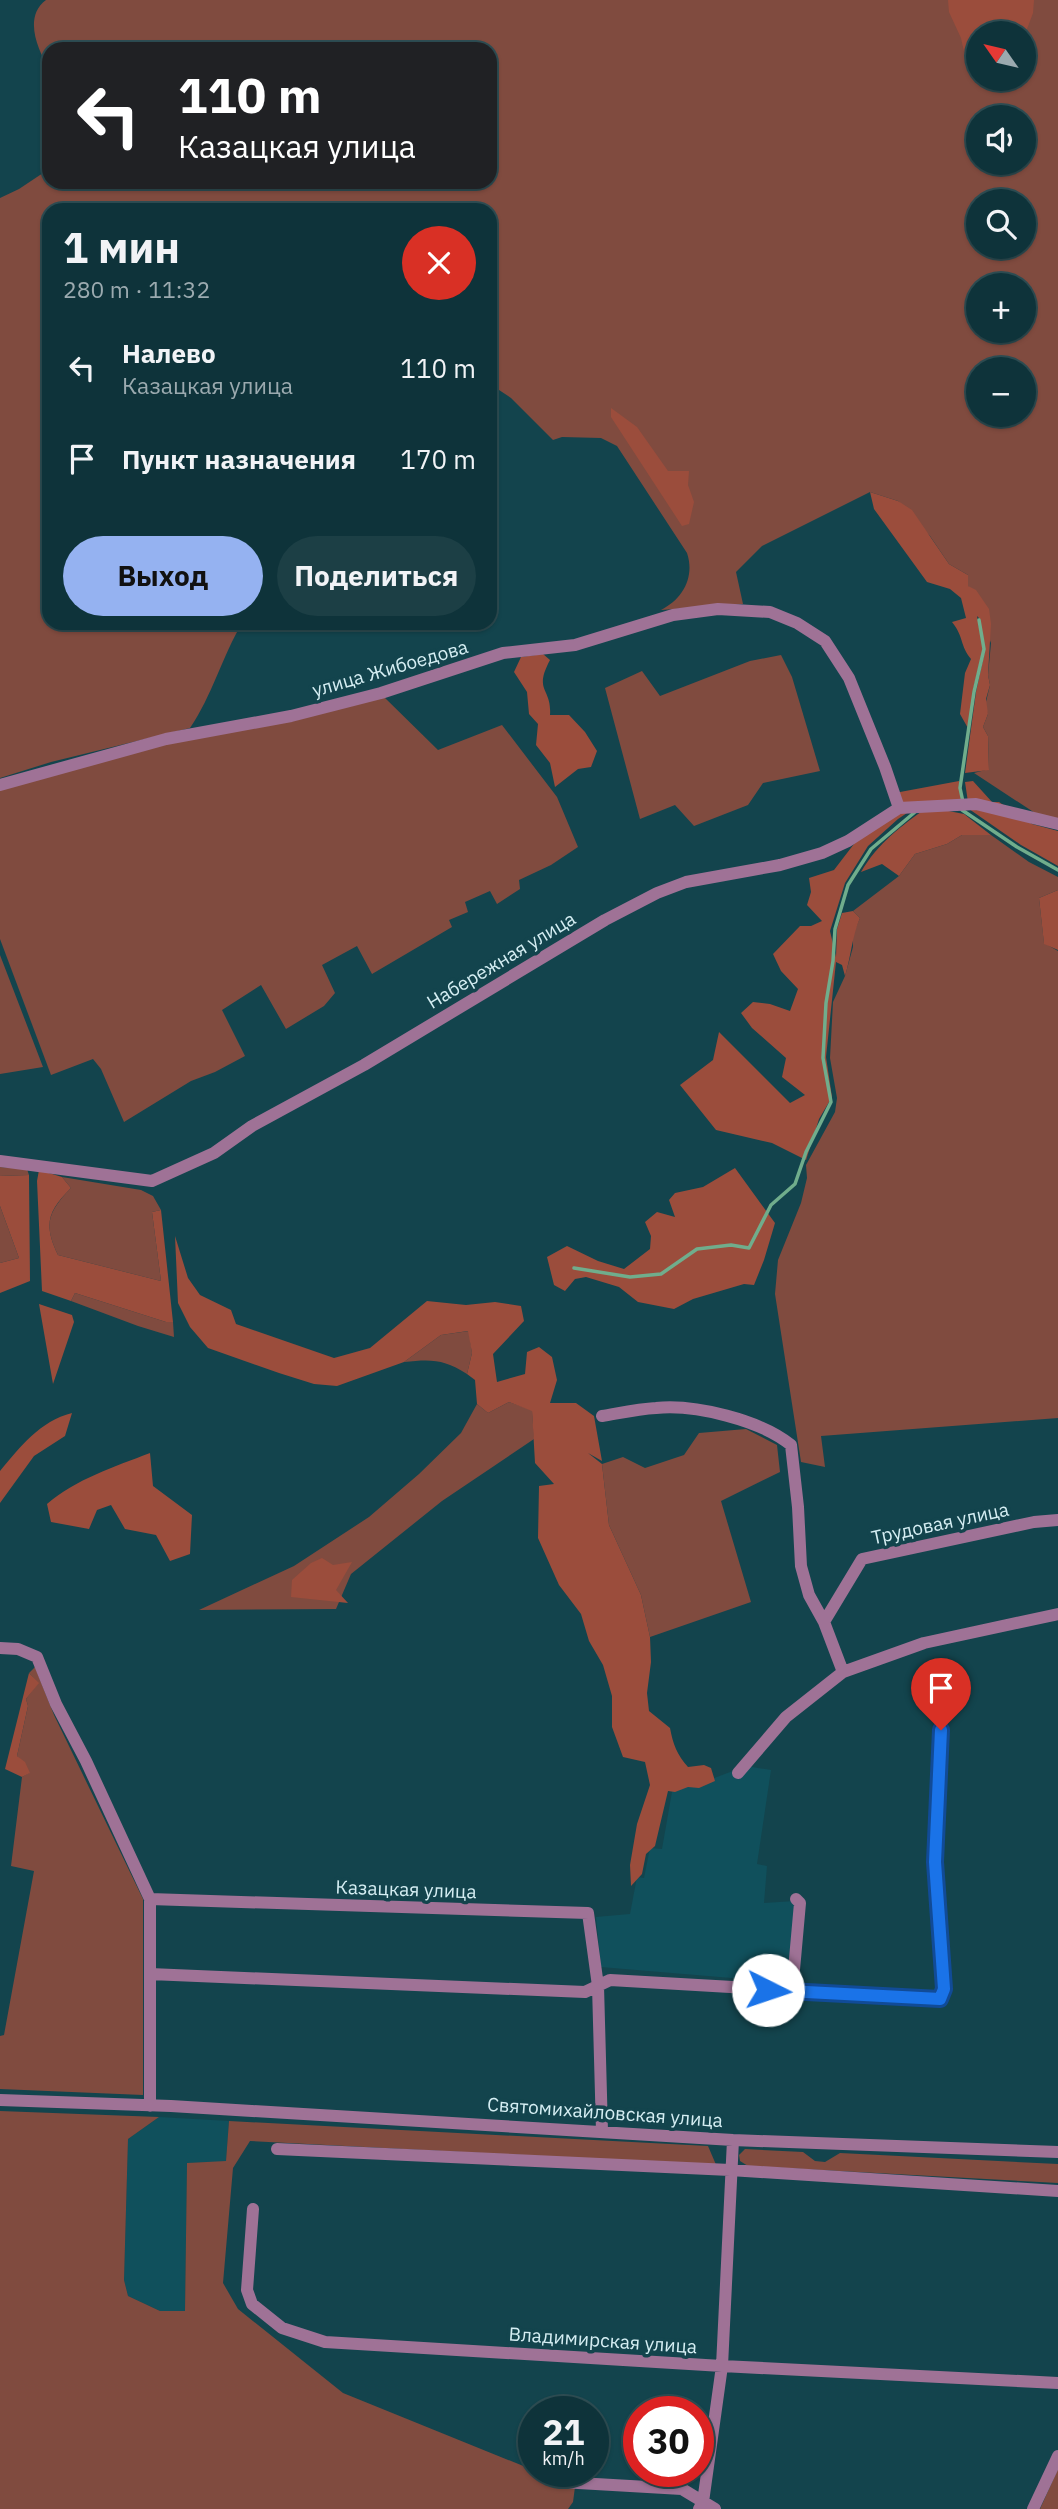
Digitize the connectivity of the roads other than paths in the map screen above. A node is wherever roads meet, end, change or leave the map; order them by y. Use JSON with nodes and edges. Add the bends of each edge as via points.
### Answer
{"nodes":[{"id":1,"x":0,"y":785,"type":"edge"},
{"id":2,"x":904,"y":808,"type":"junction"},
{"id":3,"x":1058,"y":824,"type":"edge"},
{"id":4,"x":0,"y":1161,"type":"edge"},
{"id":5,"x":602,"y":1416,"type":"dead end"},
{"id":6,"x":1058,"y":1520,"type":"edge"},
{"id":7,"x":1058,"y":1615,"type":"edge"},
{"id":8,"x":824,"y":1622,"type":"junction"},
{"id":9,"x":0,"y":1648,"type":"edge"},
{"id":10,"x":843,"y":1672,"type":"junction"},
{"id":11,"x":941,"y":1730,"type":"dead end"},
{"id":12,"x":738,"y":1773,"type":"dead end"},
{"id":13,"x":150,"y":1899,"type":"junction"},
{"id":14,"x":796,"y":1899,"type":"dead end"},
{"id":15,"x":150,"y":1974,"type":"junction"},
{"id":16,"x":598,"y":1986,"type":"junction"},
{"id":17,"x":792,"y":1992,"type":"junction"},
{"id":18,"x":0,"y":2101,"type":"edge"},
{"id":19,"x":150,"y":2106,"type":"junction"},
{"id":20,"x":602,"y":2131,"type":"junction"},
{"id":21,"x":733,"y":2140,"type":"junction"},
{"id":22,"x":277,"y":2149,"type":"dead end"},
{"id":23,"x":1058,"y":2152,"type":"edge"},
{"id":24,"x":730,"y":2170,"type":"junction"},
{"id":25,"x":1058,"y":2191,"type":"edge"},
{"id":26,"x":253,"y":2209,"type":"dead end"},
{"id":27,"x":723,"y":2367,"type":"junction"},
{"id":28,"x":1058,"y":2383,"type":"edge"},
{"id":29,"x":1058,"y":2456,"type":"edge"},
{"id":30,"x":609,"y":2485,"type":"edge"},
{"id":31,"x":701,"y":2505,"type":"edge"},
{"id":32,"x":715,"y":2509,"type":"edge"},
{"id":33,"x":1033,"y":2509,"type":"edge"}],
"edges":[{"from":1,"to":2,"type":"street","name":"улица Жибоедова","via":[[166,739],[291,716],[381,693],[503,653],[575,645],[673,615],[770,612],[825,641],[849,678]]},
{"from":2,"to":3,"type":"street","via":[[976,804]]},
{"from":2,"to":4,"type":"street","name":"Набережная улица","via":[[822,853],[687,882],[657,893],[263,1119],[214,1153],[152,1181]]},
{"from":5,"to":8,"type":"street","via":[[659,1407],[709,1412],[744,1421],[791,1445],[801,1566],[809,1595]]},
{"from":6,"to":8,"type":"street","name":"Трудовая улица","via":[[862,1559]]},
{"from":7,"to":10,"type":"street","via":[[924,1643]]},
{"from":8,"to":10,"type":"street"},
{"from":9,"to":13,"type":"street","via":[[37,1657]]},
{"from":10,"to":12,"type":"street","via":[[786,1717]]},
{"from":11,"to":17,"type":"street","via":[[935,1862],[944,1989],[940,1999]]},
{"from":13,"to":15,"type":"street"},
{"from":13,"to":16,"type":"street","name":"Казацкая улица","via":[[587,1913]]},
{"from":14,"to":17,"type":"street","via":[[800,1903]]},
{"from":15,"to":16,"type":"street","via":[[585,1992]]},
{"from":15,"to":19,"type":"street"},
{"from":16,"to":17,"type":"street","via":[[610,1980]]},
{"from":16,"to":20,"type":"street","name":"Казацкая улица"},
{"from":18,"to":19,"type":"street","name":"Святомихайловская улица"},
{"from":19,"to":20,"type":"street","name":"Святомихайловская улица"},
{"from":20,"to":21,"type":"street","name":"Святомихайловская улица"},
{"from":21,"to":23,"type":"street","name":"Святомихайловская улица"},
{"from":21,"to":24,"type":"street"},
{"from":22,"to":24,"type":"street"},
{"from":24,"to":25,"type":"street"},
{"from":24,"to":27,"type":"street"},
{"from":26,"to":27,"type":"street","name":"Владимирская улица","via":[[247,2290],[252,2304],[282,2328],[325,2342]]},
{"from":27,"to":28,"type":"street","name":"Владимирская улица"},
{"from":27,"to":31,"type":"street"},
{"from":29,"to":33,"type":"street"},
{"from":30,"to":31,"type":"street","via":[[682,2489]]},
{"from":31,"to":32,"type":"street"}]}
